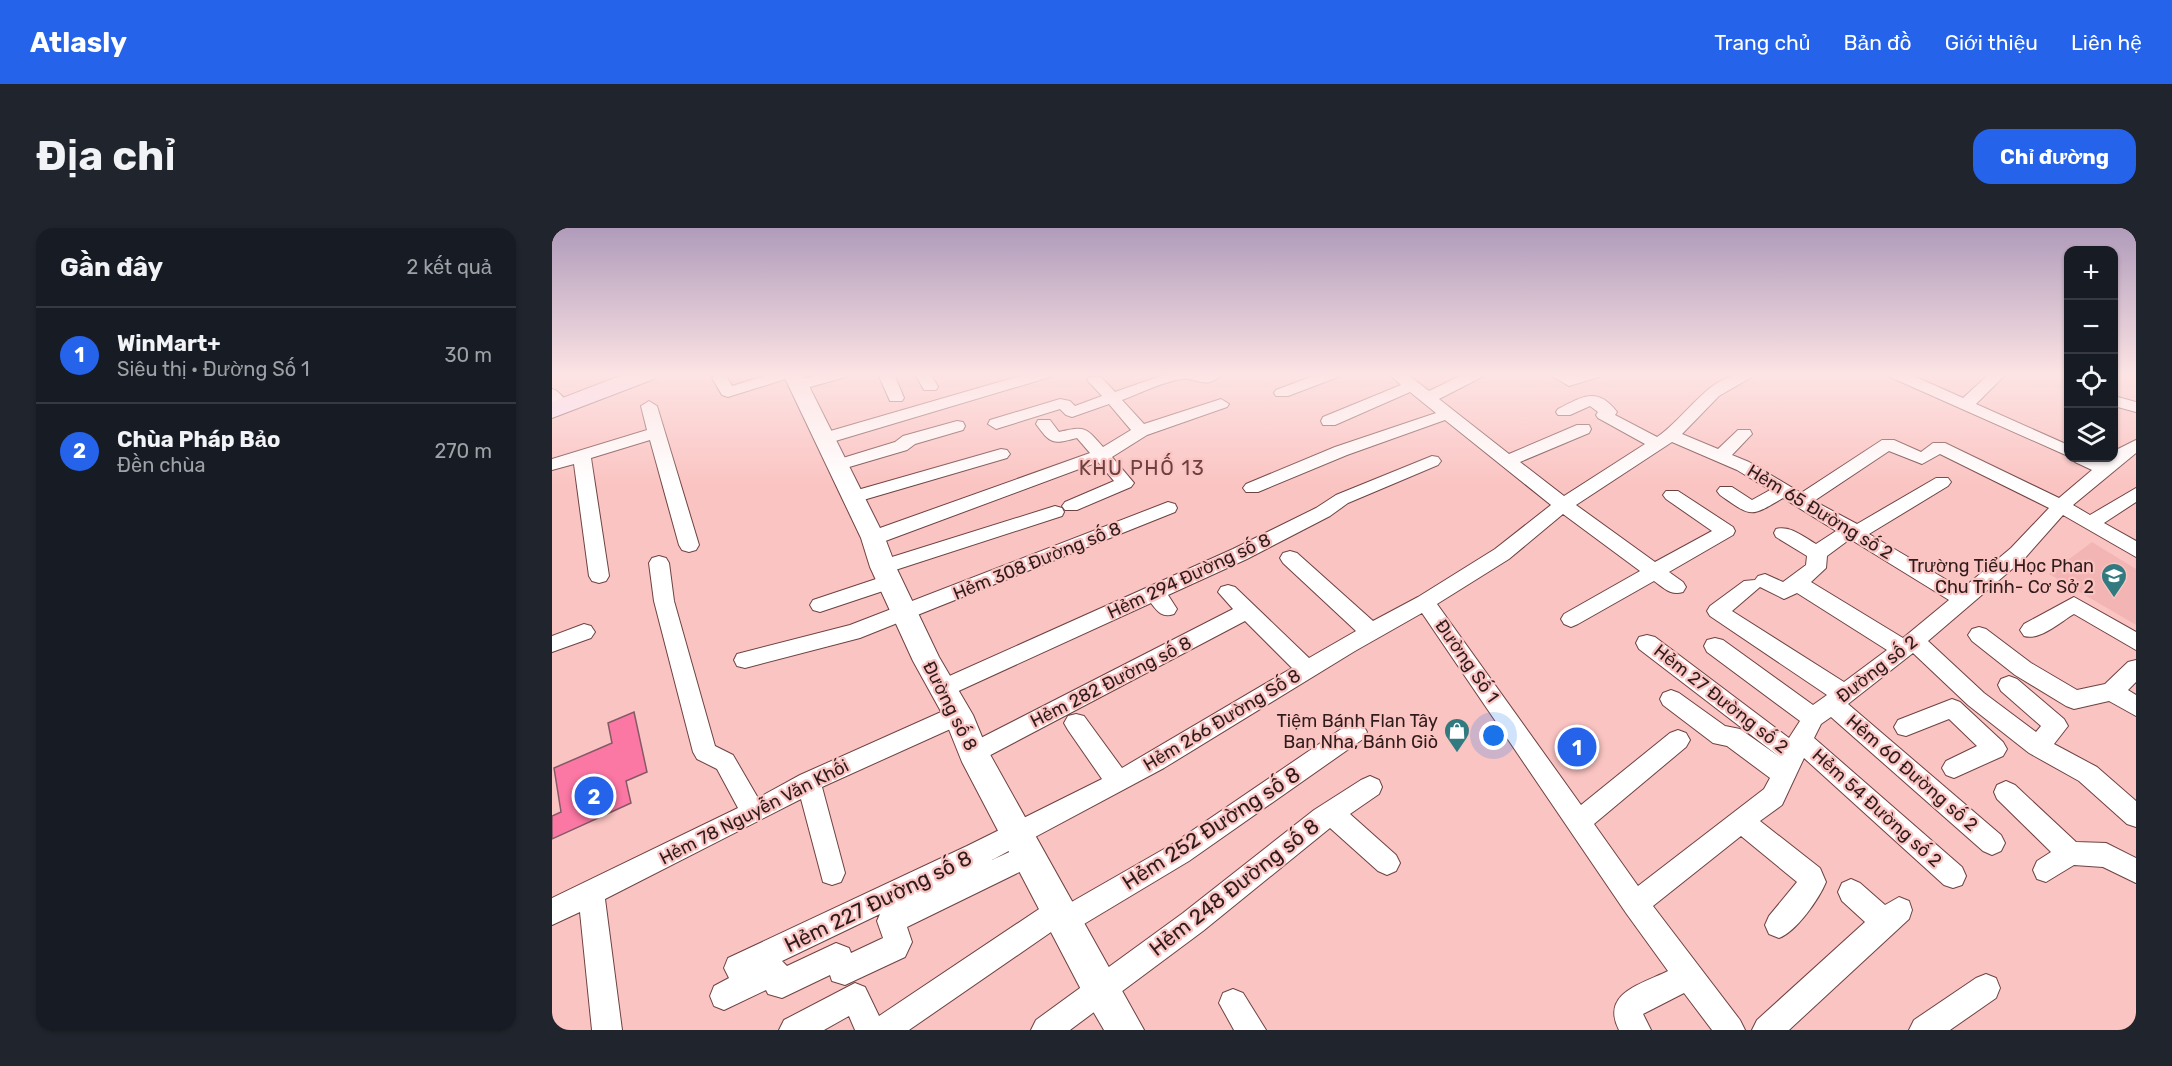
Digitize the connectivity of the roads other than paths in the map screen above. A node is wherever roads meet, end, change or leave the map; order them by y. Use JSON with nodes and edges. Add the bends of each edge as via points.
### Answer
{"nodes":[{"id":1,"x":651,"y":411,"type":"edge"},
{"id":2,"x":811,"y":411,"type":"edge"},
{"id":3,"x":917,"y":411,"type":"edge"},
{"id":4,"x":1036,"y":411,"type":"edge"},
{"id":5,"x":1091,"y":411,"type":"edge"},
{"id":6,"x":1123,"y":411,"type":"edge"},
{"id":7,"x":1199,"y":411,"type":"edge"},
{"id":8,"x":1352,"y":411,"type":"edge"},
{"id":9,"x":1445,"y":411,"type":"edge"},
{"id":10,"x":1608,"y":411,"type":"edge"},
{"id":11,"x":1693,"y":411,"type":"edge"},
{"id":12,"x":1979,"y":411,"type":"edge"},
{"id":13,"x":1448,"y":414,"type":"junction"},
{"id":14,"x":1065,"y":423,"type":"dead end"},
{"id":15,"x":996,"y":424,"type":"dead end"},
{"id":16,"x":1044,"y":424,"type":"dead end"},
{"id":17,"x":957,"y":426,"type":"dead end"},
{"id":18,"x":1583,"y":429,"type":"dead end"},
{"id":19,"x":1141,"y":431,"type":"junction"},
{"id":20,"x":657,"y":432,"type":"junction"},
{"id":21,"x":1744,"y":434,"type":"dead end"},
{"id":22,"x":826,"y":438,"type":"junction"},
{"id":23,"x":1664,"y":439,"type":"junction"},
{"id":24,"x":2136,"y":445,"type":"edge"},
{"id":25,"x":2064,"y":449,"type":"edge"},
{"id":26,"x":1341,"y":451,"type":"junction"},
{"id":27,"x":1001,"y":454,"type":"dead end"},
{"id":28,"x":1102,"y":455,"type":"junction"},
{"id":29,"x":582,"y":456,"type":"junction"},
{"id":30,"x":1721,"y":456,"type":"junction"},
{"id":31,"x":1432,"y":461,"type":"dead end"},
{"id":32,"x":1508,"y":461,"type":"junction"},
{"id":33,"x":2090,"y":462,"type":"edge"},
{"id":34,"x":552,"y":465,"type":"edge"},
{"id":35,"x":839,"y":465,"type":"junction"},
{"id":36,"x":2105,"y":469,"type":"junction"},
{"id":37,"x":1942,"y":482,"type":"dead end"},
{"id":38,"x":1252,"y":488,"type":"dead end"},
{"id":39,"x":1784,"y":490,"type":"junction"},
{"id":40,"x":1726,"y":491,"type":"dead end"},
{"id":41,"x":2136,"y":494,"type":"edge"},
{"id":42,"x":1672,"y":495,"type":"dead end"},
{"id":43,"x":853,"y":497,"type":"junction"},
{"id":44,"x":1803,"y":500,"type":"junction"},
{"id":45,"x":1563,"y":505,"type":"junction"},
{"id":46,"x":2061,"y":506,"type":"junction"},
{"id":47,"x":1168,"y":508,"type":"dead end"},
{"id":48,"x":2090,"y":523,"type":"junction"},
{"id":49,"x":1853,"y":531,"type":"junction"},
{"id":50,"x":1783,"y":533,"type":"dead end"},
{"id":51,"x":873,"y":538,"type":"junction"},
{"id":52,"x":689,"y":545,"type":"dead end"},
{"id":53,"x":2136,"y":550,"type":"edge"},
{"id":54,"x":1817,"y":553,"type":"junction"},
{"id":55,"x":1290,"y":558,"type":"dead end"},
{"id":56,"x":659,"y":562,"type":"dead end"},
{"id":57,"x":1655,"y":571,"type":"junction"},
{"id":58,"x":887,"y":574,"type":"junction"},
{"id":59,"x":599,"y":576,"type":"dead end"},
{"id":60,"x":1797,"y":583,"type":"junction"},
{"id":61,"x":1676,"y":587,"type":"dead end"},
{"id":62,"x":1154,"y":592,"type":"junction"},
{"id":63,"x":1228,"y":592,"type":"dead end"},
{"id":64,"x":1963,"y":598,"type":"junction"},
{"id":65,"x":1425,"y":602,"type":"junction"},
{"id":66,"x":820,"y":605,"type":"dead end"},
{"id":67,"x":1167,"y":609,"type":"dead end"},
{"id":68,"x":1247,"y":611,"type":"junction"},
{"id":69,"x":906,"y":613,"type":"junction"},
{"id":70,"x":1571,"y":619,"type":"dead end"},
{"id":71,"x":2031,"y":630,"type":"dead end"},
{"id":72,"x":1370,"y":631,"type":"junction"},
{"id":73,"x":584,"y":632,"type":"dead end"},
{"id":74,"x":1979,"y":635,"type":"dead end"},
{"id":75,"x":2136,"y":642,"type":"edge"},
{"id":76,"x":1647,"y":643,"type":"dead end"},
{"id":77,"x":552,"y":644,"type":"edge"},
{"id":78,"x":1909,"y":645,"type":"junction"},
{"id":79,"x":1715,"y":646,"type":"dead end"},
{"id":80,"x":745,"y":660,"type":"dead end"},
{"id":81,"x":2136,"y":668,"type":"edge"},
{"id":82,"x":1307,"y":669,"type":"junction"},
{"id":83,"x":2009,"y":685,"type":"dead end"},
{"id":84,"x":944,"y":688,"type":"junction"},
{"id":85,"x":2112,"y":692,"type":"junction"},
{"id":86,"x":1671,"y":699,"type":"dead end"},
{"id":87,"x":1838,"y":699,"type":"junction"},
{"id":88,"x":1976,"y":699,"type":"junction"},
{"id":89,"x":2136,"y":707,"type":"edge"},
{"id":90,"x":1952,"y":708,"type":"junction"},
{"id":91,"x":958,"y":715,"type":"junction"},
{"id":92,"x":1813,"y":718,"type":"junction"},
{"id":93,"x":1076,"y":723,"type":"dead end"},
{"id":94,"x":1906,"y":728,"type":"dead end"},
{"id":95,"x":1355,"y":732,"type":"dead end"},
{"id":96,"x":1677,"y":740,"type":"dead end"},
{"id":97,"x":2037,"y":746,"type":"junction"},
{"id":98,"x":973,"y":753,"type":"junction"},
{"id":99,"x":1793,"y":757,"type":"junction"},
{"id":100,"x":1954,"y":768,"type":"dead end"},
{"id":101,"x":809,"y":782,"type":"junction"},
{"id":102,"x":1118,"y":782,"type":"junction"},
{"id":103,"x":1370,"y":787,"type":"dead end"},
{"id":104,"x":2006,"y":792,"type":"dead end"},
{"id":105,"x":753,"y":813,"type":"junction"},
{"id":106,"x":1331,"y":813,"type":"junction"},
{"id":107,"x":2136,"y":816,"type":"edge"},
{"id":108,"x":1741,"y":821,"type":"junction"},
{"id":109,"x":1579,"y":822,"type":"junction"},
{"id":110,"x":1992,"y":843,"type":"dead end"},
{"id":111,"x":1023,"y":844,"type":"junction"},
{"id":112,"x":2070,"y":853,"type":"junction"},
{"id":113,"x":1387,"y":863,"type":"dead end"},
{"id":114,"x":2046,"y":870,"type":"dead end"},
{"id":115,"x":2136,"y":871,"type":"edge"},
{"id":116,"x":832,"y":873,"type":"dead end"},
{"id":117,"x":1953,"y":876,"type":"dead end"},
{"id":118,"x":1851,"y":892,"type":"dead end"},
{"id":119,"x":591,"y":894,"type":"junction"},
{"id":120,"x":1635,"y":904,"type":"junction"},
{"id":121,"x":552,"y":912,"type":"edge"},
{"id":122,"x":1061,"y":917,"type":"junction"},
{"id":123,"x":1779,"y":924,"type":"dead end"},
{"id":124,"x":738,"y":968,"type":"dead end"},
{"id":125,"x":1689,"y":975,"type":"junction"},
{"id":126,"x":1100,"y":988,"type":"junction"},
{"id":127,"x":1986,"y":988,"type":"dead end"},
{"id":128,"x":724,"y":996,"type":"dead end"},
{"id":129,"x":1233,"y":1003,"type":"dead end"},
{"id":130,"x":607,"y":1030,"type":"edge"},
{"id":131,"x":794,"y":1030,"type":"edge"},
{"id":132,"x":870,"y":1030,"type":"edge"},
{"id":133,"x":883,"y":1030,"type":"edge"},
{"id":134,"x":1046,"y":1030,"type":"edge"},
{"id":135,"x":1125,"y":1030,"type":"edge"},
{"id":136,"x":1251,"y":1030,"type":"edge"},
{"id":137,"x":1636,"y":1030,"type":"edge"},
{"id":138,"x":1730,"y":1030,"type":"edge"},
{"id":139,"x":1767,"y":1030,"type":"edge"},
{"id":140,"x":1924,"y":1030,"type":"edge"}],
"edges":[{"from":1,"to":20,"type":"street"},
{"from":2,"to":22,"type":"street","name":"Đường số 8"},
{"from":3,"to":22,"type":"street"},
{"from":4,"to":15,"type":"street"},
{"from":5,"to":14,"type":"street"},
{"from":6,"to":19,"type":"street"},
{"from":7,"to":19,"type":"street"},
{"from":8,"to":26,"type":"street","via":[[1323,424]]},
{"from":9,"to":13,"type":"street"},
{"from":10,"to":23,"type":"street","name":"Hẻm 65 Đường số 2","via":[[1604,415]]},
{"from":11,"to":23,"type":"street","name":"Đường Số 1"},
{"from":12,"to":25,"type":"street"},
{"from":13,"to":26,"type":"street"},
{"from":13,"to":32,"type":"street"},
{"from":16,"to":28,"type":"street","via":[[1055,438],[1079,431]]},
{"from":17,"to":35,"type":"street"},
{"from":18,"to":32,"type":"street"},
{"from":19,"to":28,"type":"street"},
{"from":20,"to":29,"type":"street"},
{"from":20,"to":52,"type":"street"},
{"from":21,"to":30,"type":"street"},
{"from":22,"to":35,"type":"street","name":"Đường số 8"},
{"from":23,"to":30,"type":"street","name":"Hẻm 65 Đường số 2"},
{"from":23,"to":45,"type":"street","name":"Đường Số 1"},
{"from":24,"to":36,"type":"street","name":"Đường số 2"},
{"from":26,"to":38,"type":"street"},
{"from":27,"to":43,"type":"street"},
{"from":28,"to":51,"type":"street"},
{"from":28,"to":58,"type":"street","via":[[1125,483]]},
{"from":29,"to":34,"type":"street"},
{"from":29,"to":59,"type":"street"},
{"from":30,"to":39,"type":"street","name":"Hẻm 65 Đường số 2"},
{"from":31,"to":62,"type":"street","name":"Hẻm 294 Đường số 8","via":[[1342,499],[1240,554]]},
{"from":32,"to":45,"type":"street"},
{"from":33,"to":36,"type":"street"},
{"from":35,"to":43,"type":"street","name":"Đường số 8"},
{"from":36,"to":46,"type":"street","name":"Đường số 2"},
{"from":37,"to":49,"type":"street"},
{"from":39,"to":40,"type":"street","via":[[1752,508]]},
{"from":39,"to":44,"type":"street","name":"Hẻm 65 Đường số 2"},
{"from":41,"to":48,"type":"street"},
{"from":42,"to":57,"type":"street","via":[[1725,531]]},
{"from":43,"to":51,"type":"street","name":"Đường số 8"},
{"from":44,"to":46,"type":"street","via":[[1888,444],[1922,459],[1938,447]]},
{"from":44,"to":49,"type":"street","name":"Hẻm 65 Đường số 2"},
{"from":45,"to":57,"type":"street"},
{"from":45,"to":65,"type":"street","name":"Đường Số 1","via":[[1502,554]]},
{"from":46,"to":48,"type":"street"},
{"from":46,"to":64,"type":"street","name":"Đường số 2","via":[[2018,553]]},
{"from":47,"to":69,"type":"street","name":"Hẻm 308 Đường số 8"},
{"from":48,"to":53,"type":"street"},
{"from":49,"to":54,"type":"street"},
{"from":49,"to":64,"type":"street","name":"Hẻm 65 Đường số 2"},
{"from":50,"to":54,"type":"street"},
{"from":51,"to":58,"type":"street","name":"Đường số 8"},
{"from":54,"to":60,"type":"street","via":[[1816,568]]},
{"from":55,"to":72,"type":"street"},
{"from":56,"to":105,"type":"street","via":[[664,601],[705,752],[725,762]]},
{"from":57,"to":61,"type":"street"},
{"from":57,"to":70,"type":"street"},
{"from":58,"to":66,"type":"street"},
{"from":58,"to":69,"type":"street","name":"Đường số 8"},
{"from":60,"to":78,"type":"street"},
{"from":60,"to":87,"type":"street","name":"Hẻm 60 Đường số 2","via":[[1784,592],[1758,584],[1717,611]]},
{"from":62,"to":67,"type":"street"},
{"from":62,"to":84,"type":"street","name":"Hẻm 294 Đường số 8"},
{"from":63,"to":68,"type":"street"},
{"from":64,"to":78,"type":"street","name":"Đường số 2"},
{"from":65,"to":72,"type":"street","name":"Hẻm 266 Đường Số 8"},
{"from":65,"to":109,"type":"street","name":"Đường Số 1"},
{"from":68,"to":82,"type":"street"},
{"from":68,"to":98,"type":"street","name":"Hẻm 282 Đường số 8"},
{"from":69,"to":80,"type":"street","name":"Hẻm 308 Đường số 8","via":[[852,632]]},
{"from":69,"to":84,"type":"street","name":"Đường số 8"},
{"from":71,"to":75,"type":"street","via":[[2073,604]]},
{"from":72,"to":82,"type":"street","name":"Hẻm 266 Đường Số 8"},
{"from":73,"to":77,"type":"street"},
{"from":74,"to":85,"type":"street","via":[[2023,669],[2074,700]]},
{"from":76,"to":99,"type":"street","name":"Hẻm 27 Đường số 2"},
{"from":78,"to":87,"type":"street","name":"Đường số 2"},
{"from":78,"to":88,"type":"street"},
{"from":79,"to":92,"type":"street"},
{"from":81,"to":85,"type":"street"},
{"from":82,"to":102,"type":"street","name":"Hẻm 266 Đường Số 8"},
{"from":83,"to":97,"type":"street","via":[[2056,726]]},
{"from":84,"to":91,"type":"street","name":"Đường số 8"},
{"from":85,"to":89,"type":"street"},
{"from":86,"to":99,"type":"street","via":[[1721,736],[1732,736]]},
{"from":87,"to":92,"type":"street","name":"Đường số 2"},
{"from":87,"to":110,"type":"street","name":"Hẻm 60 Đường số 2"},
{"from":88,"to":90,"type":"street"},
{"from":88,"to":97,"type":"street"},
{"from":90,"to":94,"type":"street"},
{"from":90,"to":100,"type":"street","via":[[1995,749]]},
{"from":91,"to":98,"type":"street","name":"Đường số 8"},
{"from":91,"to":101,"type":"street","name":"Hẻm 78 Nguyễn Văn Khối"},
{"from":92,"to":99,"type":"street","name":"Đường số 2"},
{"from":93,"to":102,"type":"street"},
{"from":95,"to":122,"type":"street","name":"Hẻm 252 Đường số 8","via":[[1180,853]]},
{"from":96,"to":109,"type":"street"},
{"from":97,"to":107,"type":"street","via":[[2088,774]]},
{"from":98,"to":111,"type":"street","name":"Đường số 8"},
{"from":99,"to":108,"type":"street","name":"Đường số 2","via":[[1773,797]]},
{"from":99,"to":117,"type":"street","name":"Hẻm 54 Đường số 2"},
{"from":101,"to":105,"type":"street","name":"Hẻm 78 Nguyễn Văn Khối"},
{"from":101,"to":116,"type":"street"},
{"from":102,"to":111,"type":"street","name":"Hẻm 266 Đường Số 8"},
{"from":103,"to":106,"type":"street","name":"Hẻm 248 Đường số 8"},
{"from":104,"to":112,"type":"street"},
{"from":105,"to":119,"type":"street","name":"Hẻm 78 Nguyễn Văn Khối"},
{"from":106,"to":113,"type":"street"},
{"from":106,"to":126,"type":"street","name":"Hẻm 248 Đường số 8","via":[[1193,922]]},
{"from":108,"to":120,"type":"street","name":"Đường số 2"},
{"from":108,"to":123,"type":"street","via":[[1814,882]]},
{"from":109,"to":120,"type":"street","name":"Đường Số 1"},
{"from":111,"to":122,"type":"street","name":"Đường số 8"},
{"from":111,"to":124,"type":"street","name":"Hẻm 227 Đường số 8"},
{"from":111,"to":128,"type":"street","via":[[891,921],[898,942],[895,946],[845,971],[836,957],[782,984],[778,984],[776,973],[772,972]]},
{"from":112,"to":114,"type":"street"},
{"from":112,"to":115,"type":"street","via":[[2106,855]]},
{"from":118,"to":139,"type":"street","via":[[1892,916]]},
{"from":119,"to":121,"type":"street","name":"Hẻm 78 Nguyễn Văn Khối"},
{"from":119,"to":130,"type":"street"},
{"from":120,"to":125,"type":"street","name":"Đường Số 1"},
{"from":122,"to":126,"type":"street","name":"Đường số 8"},
{"from":122,"to":133,"type":"street","name":"Hẻm 252 Đường số 8"},
{"from":125,"to":137,"type":"street","via":[[1628,1009]]},
{"from":125,"to":138,"type":"street","name":"Đường Số 1"},
{"from":126,"to":134,"type":"street","name":"Hẻm 248 Đường số 8"},
{"from":126,"to":135,"type":"street","name":"Đường số 8"},
{"from":127,"to":140,"type":"street"},
{"from":129,"to":136,"type":"street"},
{"from":131,"to":132,"type":"street","via":[[855,997]]}]}
